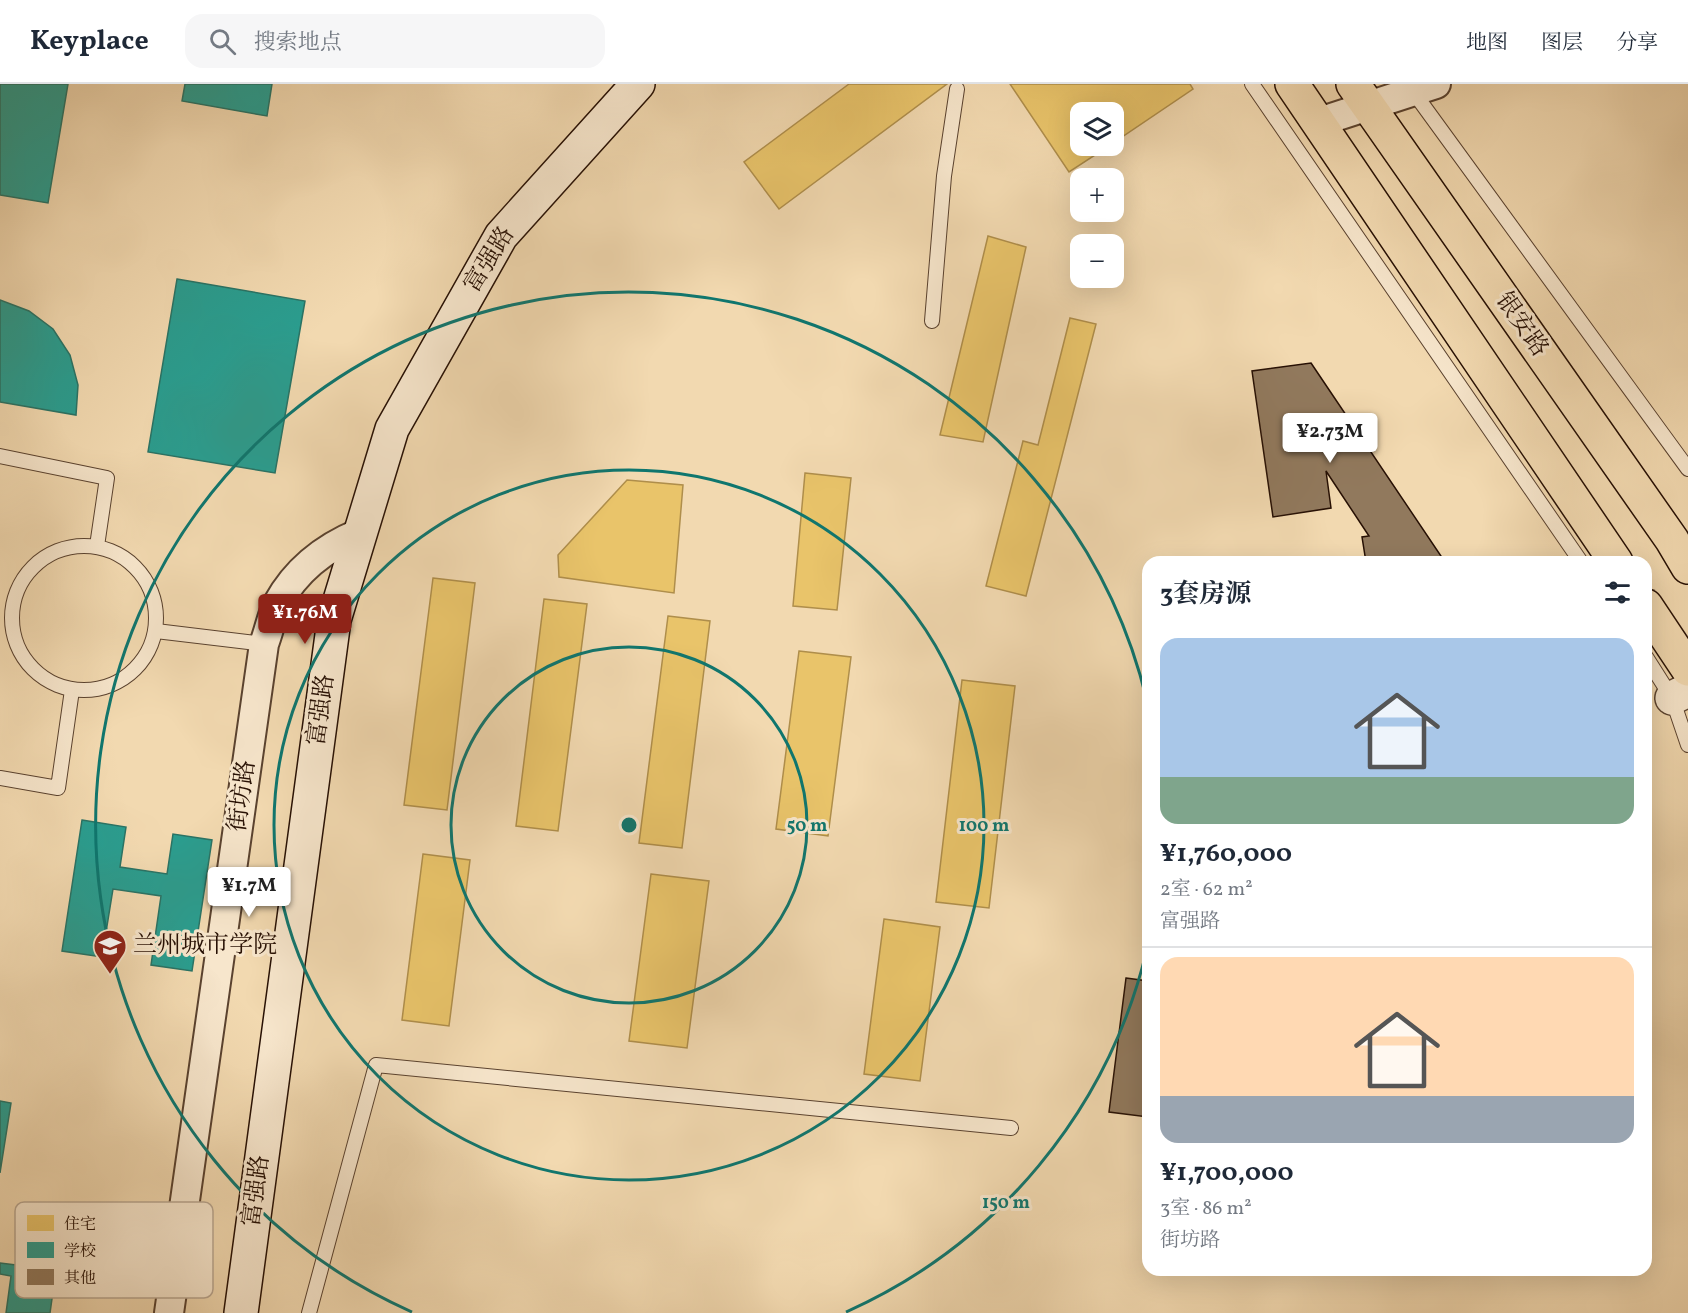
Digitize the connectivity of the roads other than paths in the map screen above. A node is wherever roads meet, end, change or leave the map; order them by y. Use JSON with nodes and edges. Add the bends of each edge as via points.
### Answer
{"nodes":[{"id":1,"x":638,"y":84,"type":"edge"},
{"id":2,"x":1252,"y":84,"type":"edge"},
{"id":3,"x":1292,"y":84,"type":"edge"},
{"id":4,"x":1419,"y":86,"type":"edge"},
{"id":5,"x":957,"y":89,"type":"dead end"},
{"id":6,"x":1360,"y":95,"type":"edge"},
{"id":7,"x":1319,"y":122,"type":"junction"},
{"id":8,"x":932,"y":321,"type":"dead end"},
{"id":9,"x":0,"y":456,"type":"edge"},
{"id":10,"x":1688,"y":469,"type":"edge"},
{"id":11,"x":360,"y":534,"type":"junction"},
{"id":12,"x":97,"y":546,"type":"junction"},
{"id":13,"x":1577,"y":556,"type":"edge"},
{"id":14,"x":1612,"y":556,"type":"edge"},
{"id":15,"x":1688,"y":567,"type":"edge"},
{"id":16,"x":1652,"y":615,"type":"edge"},
{"id":17,"x":156,"y":631,"type":"junction"},
{"id":18,"x":264,"y":644,"type":"junction"},
{"id":19,"x":1652,"y":664,"type":"edge"},
{"id":20,"x":1688,"y":669,"type":"edge"},
{"id":21,"x":72,"y":690,"type":"junction"},
{"id":22,"x":1680,"y":694,"type":"edge"},
{"id":23,"x":1688,"y":745,"type":"edge"},
{"id":24,"x":0,"y":778,"type":"edge"},
{"id":25,"x":1011,"y":1128,"type":"dead end"},
{"id":26,"x":185,"y":1202,"type":"edge"},
{"id":27,"x":171,"y":1298,"type":"edge"},
{"id":28,"x":169,"y":1313,"type":"edge"},
{"id":29,"x":241,"y":1313,"type":"edge"},
{"id":30,"x":309,"y":1313,"type":"edge"}],
"edges":[{"from":1,"to":11,"type":"main road","name":"富强路","via":[[501,236],[392,429]]},
{"from":2,"to":13,"type":"lane"},
{"from":3,"to":7,"type":"main road"},
{"from":4,"to":6,"type":"street"},
{"from":4,"to":10,"type":"lane"},
{"from":5,"to":8,"type":"lane","via":[[944,176]]},
{"from":6,"to":7,"type":"street"},
{"from":6,"to":15,"type":"main road","name":"银安路"},
{"from":7,"to":14,"type":"main road"},
{"from":9,"to":12,"type":"lane","via":[[107,478]]},
{"from":11,"to":18,"type":"street","name":"街坊路","via":[[336,543],[303,569],[278,604]]},
{"from":11,"to":29,"type":"main road","name":"富强路","via":[[334,620]]},
{"from":12,"to":17,"type":"lane","via":[[123,556],[144,576],[155,603]]},
{"from":12,"to":21,"type":"lane","via":[[69,547],[43,558],[23,579],[13,605],[13,634],[25,660],[45,680]]},
{"from":16,"to":20,"type":"main road"},
{"from":17,"to":18,"type":"lane"},
{"from":17,"to":21,"type":"lane","via":[[146,657],[126,678],[100,689]]},
{"from":18,"to":26,"type":"street","name":"街坊路"},
{"from":19,"to":22,"type":"lane"},
{"from":21,"to":24,"type":"lane","via":[[58,788]]},
{"from":22,"to":23,"type":"lane"},
{"from":25,"to":30,"type":"lane","via":[[376,1065]]},
{"from":27,"to":28,"type":"street","name":"街坊路"}]}
